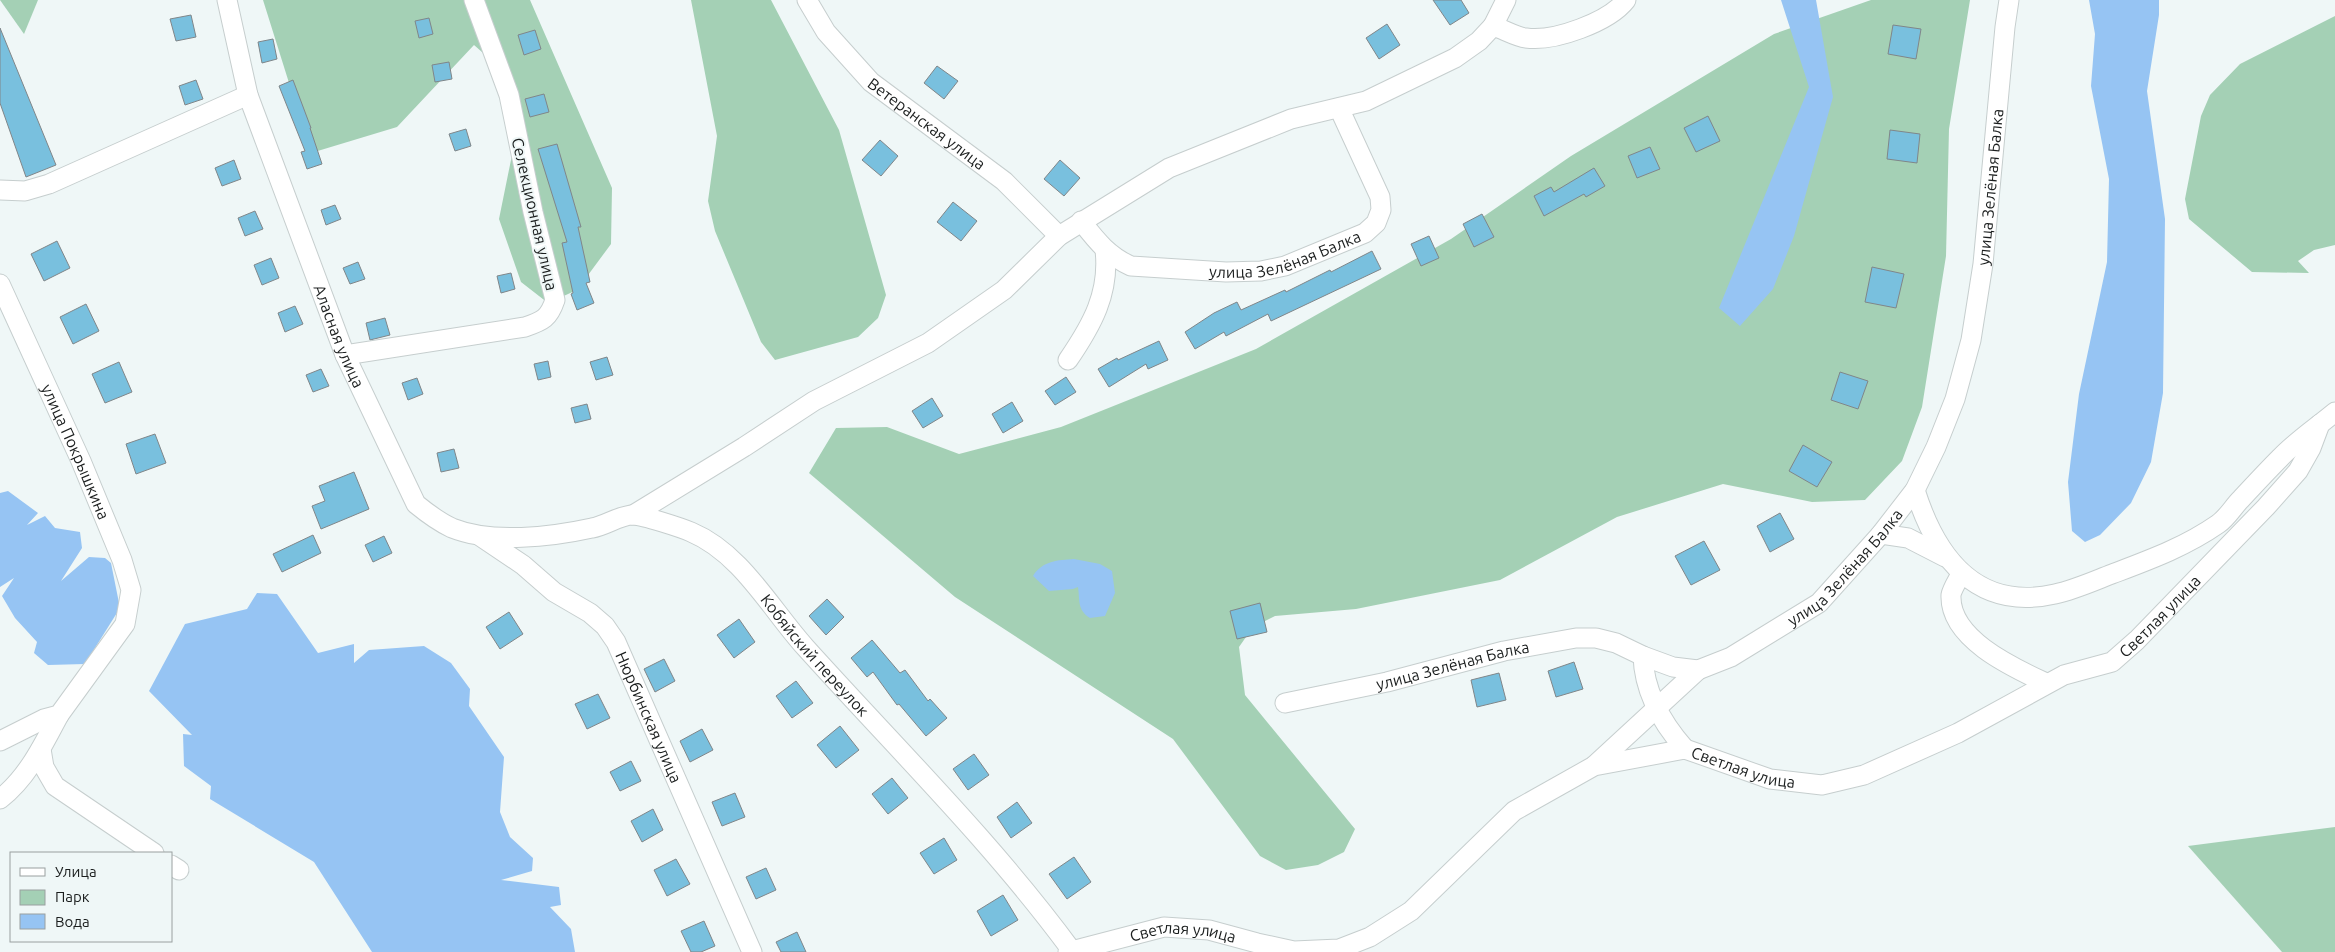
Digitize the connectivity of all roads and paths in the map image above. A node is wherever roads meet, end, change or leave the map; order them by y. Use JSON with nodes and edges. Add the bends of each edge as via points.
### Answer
{"nodes":[{"id":1,"x":227,"y":0,"type":"edge"},
{"id":2,"x":474,"y":0,"type":"edge"},
{"id":3,"x":807,"y":0,"type":"edge"},
{"id":4,"x":1506,"y":0,"type":"edge"},
{"id":5,"x":1626,"y":0,"type":"edge"},
{"id":6,"x":2009,"y":0,"type":"edge"},
{"id":7,"x":1494,"y":26,"type":"junction"},
{"id":8,"x":248,"y":95,"type":"junction"},
{"id":9,"x":1339,"y":108,"type":"junction"},
{"id":10,"x":0,"y":190,"type":"edge"},
{"id":11,"x":1081,"y":221,"type":"junction"},
{"id":12,"x":1059,"y":236,"type":"junction"},
{"id":13,"x":1105,"y":250,"type":"junction"},
{"id":14,"x":0,"y":284,"type":"edge"},
{"id":15,"x":345,"y":355,"type":"junction"},
{"id":16,"x":1068,"y":360,"type":"dead end"},
{"id":17,"x":2335,"y":412,"type":"edge"},
{"id":18,"x":2320,"y":424,"type":"junction"},
{"id":19,"x":1915,"y":490,"type":"junction"},
{"id":20,"x":633,"y":515,"type":"junction"},
{"id":21,"x":1881,"y":534,"type":"junction"},
{"id":22,"x":480,"y":536,"type":"junction"},
{"id":23,"x":1946,"y":558,"type":"junction"},
{"id":24,"x":1961,"y":574,"type":"junction"},
{"id":25,"x":1643,"y":656,"type":"junction"},
{"id":26,"x":1698,"y":670,"type":"junction"},
{"id":27,"x":2046,"y":683,"type":"junction"},
{"id":28,"x":1285,"y":703,"type":"dead end"},
{"id":29,"x":1658,"y":710,"type":"junction"},
{"id":30,"x":59,"y":715,"type":"junction"},
{"id":31,"x":0,"y":741,"type":"edge"},
{"id":32,"x":41,"y":748,"type":"junction"},
{"id":33,"x":1685,"y":749,"type":"junction"},
{"id":34,"x":1594,"y":766,"type":"junction"},
{"id":35,"x":0,"y":799,"type":"edge"},
{"id":36,"x":153,"y":852,"type":"edge"},
{"id":37,"x":1070,"y":951,"type":"edge"},
{"id":38,"x":752,"y":952,"type":"edge"}],
"edges":[{"from":1,"to":8,"type":"street","name":"Аласная улица"},
{"from":2,"to":15,"type":"street","name":"Селекционная улица","via":[[509,95],[555,300],[551,313],[540,322],[525,327]]},
{"from":3,"to":12,"type":"street","name":"Ветеранская улица","via":[[826,32],[871,82],[1004,181]]},
{"from":4,"to":7,"type":"street"},
{"from":5,"to":7,"type":"street","via":[[1618,11],[1589,25],[1550,37],[1526,38]]},
{"from":6,"to":19,"type":"street","name":"улица Зелёная Балка","via":[[1983,264],[1971,340],[1955,399]]},
{"from":7,"to":9,"type":"street","via":[[1456,58],[1366,101]]},
{"from":8,"to":10,"type":"street","via":[[49,184],[26,191]]},
{"from":8,"to":15,"type":"street","name":"Аласная улица"},
{"from":9,"to":11,"type":"street","via":[[1291,120],[1169,168]]},
{"from":9,"to":13,"type":"street","name":"улица Зелёная Балка","via":[[1380,197],[1381,210],[1376,223],[1365,233],[1285,266],[1261,271],[1131,266]]},
{"from":11,"to":12,"type":"street"},
{"from":11,"to":13,"type":"street","name":"улица Зелёная Балка"},
{"from":12,"to":20,"type":"street","via":[[1004,290],[928,343],[814,401]]},
{"from":13,"to":16,"type":"street","via":[[1106,284],[1100,304]]},
{"from":14,"to":30,"type":"street","name":"улица Покрышкина","via":[[81,461],[131,590],[125,624]]},
{"from":15,"to":22,"type":"street","name":"Аласная улица","via":[[416,504],[452,527]]},
{"from":17,"to":18,"type":"street"},
{"from":18,"to":24,"type":"street","via":[[2282,456],[2220,523],[2167,554],[2055,594],[2030,597],[2004,595],[1982,588]]},
{"from":18,"to":27,"type":"street","name":"Светлая улица","via":[[2298,471],[2137,640],[2112,662]]},
{"from":19,"to":21,"type":"street","name":"улица Зелёная Балка"},
{"from":19,"to":23,"type":"street","via":[[1922,515]]},
{"from":20,"to":22,"type":"street","via":[[595,528],[551,536]]},
{"from":20,"to":37,"type":"street","name":"Кобяйский переулок","via":[[691,532],[718,548],[745,574],[787,627],[935,787],[1053,925]]},
{"from":21,"to":23,"type":"street","via":[[1908,538]]},
{"from":21,"to":26,"type":"street","name":"улица Зелёная Балка","via":[[1819,603],[1731,657]]},
{"from":22,"to":38,"type":"street","name":"Нюрбинская улица","via":[[523,565],[554,592],[590,614],[605,626],[616,642]]},
{"from":23,"to":24,"type":"street"},
{"from":24,"to":27,"type":"street","via":[[1951,594],[1954,613],[1973,640],[2002,662]]},
{"from":25,"to":26,"type":"street","name":"улица Зелёная Балка","via":[[1673,667]]},
{"from":25,"to":28,"type":"street","name":"улица Зелёная Балка","via":[[1616,643],[1576,638],[1504,650],[1387,682]]},
{"from":25,"to":29,"type":"street","via":[[1643,671]]},
{"from":26,"to":29,"type":"street"},
{"from":27,"to":33,"type":"street","name":"Светлая улица","via":[[1958,734],[1864,775],[1822,785],[1770,779]]},
{"from":29,"to":33,"type":"street","via":[[1667,729]]},
{"from":29,"to":34,"type":"street"},
{"from":30,"to":31,"type":"street"},
{"from":30,"to":32,"type":"street"},
{"from":32,"to":35,"type":"street","via":[[14,788]]},
{"from":32,"to":36,"type":"street","via":[[44,767],[55,786]]},
{"from":33,"to":34,"type":"street","name":"Светлая улица"},
{"from":34,"to":37,"type":"street","name":"Светлая улица","via":[[1514,811],[1411,911],[1370,937],[1339,949],[1294,951],[1208,930],[1164,927]]}]}
